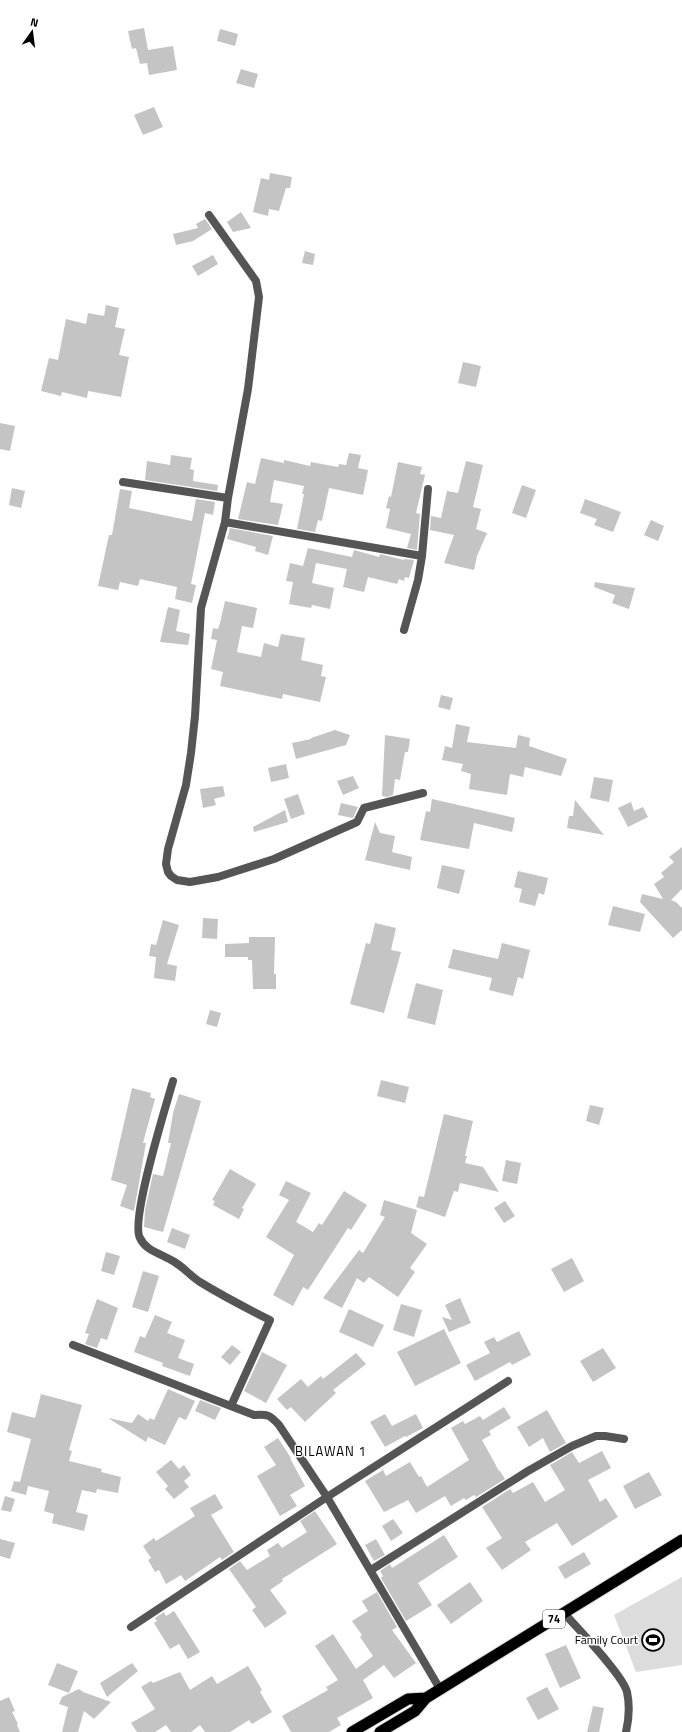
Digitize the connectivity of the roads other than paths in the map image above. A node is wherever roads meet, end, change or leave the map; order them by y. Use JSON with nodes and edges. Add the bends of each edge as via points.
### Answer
{"nodes":[{"id":1,"x":209,"y":215,"type":"dead end"},
{"id":2,"x":123,"y":482,"type":"dead end"},
{"id":3,"x":428,"y":489,"type":"dead end"},
{"id":4,"x":228,"y":498,"type":"junction"},
{"id":5,"x":225,"y":522,"type":"junction"},
{"id":6,"x":422,"y":556,"type":"junction"},
{"id":7,"x":404,"y":630,"type":"dead end"},
{"id":8,"x":423,"y":793,"type":"dead end"},
{"id":9,"x":173,"y":1081,"type":"dead end"},
{"id":10,"x":73,"y":1345,"type":"dead end"},
{"id":11,"x":508,"y":1381,"type":"dead end"},
{"id":12,"x":231,"y":1406,"type":"junction"},
{"id":13,"x":624,"y":1438,"type":"dead end"},
{"id":14,"x":327,"y":1497,"type":"junction"},
{"id":15,"x":682,"y":1540,"type":"edge"},
{"id":16,"x":371,"y":1570,"type":"junction"},
{"id":17,"x":564,"y":1613,"type":"junction"},
{"id":18,"x":131,"y":1626,"type":"dead end"},
{"id":19,"x":440,"y":1689,"type":"junction"},
{"id":20,"x":426,"y":1698,"type":"junction"},
{"id":21,"x":352,"y":1732,"type":"edge"},
{"id":22,"x":380,"y":1732,"type":"edge"},
{"id":23,"x":626,"y":1732,"type":"edge"}],
"edges":[{"from":1,"to":4,"type":"street","via":[[256,281],[259,297],[248,389]]},
{"from":2,"to":4,"type":"street"},
{"from":3,"to":6,"type":"street"},
{"from":4,"to":5,"type":"street"},
{"from":5,"to":6,"type":"street"},
{"from":5,"to":8,"type":"street","via":[[201,608],[191,753],[166,864],[171,876],[177,880],[190,882],[218,877],[274,859],[357,822],[364,808]]},
{"from":6,"to":7,"type":"street"},
{"from":9,"to":12,"type":"street","via":[[148,1171],[137,1225],[138,1236],[150,1250],[172,1260],[198,1282],[270,1320]]},
{"from":10,"to":12,"type":"street"},
{"from":11,"to":14,"type":"street"},
{"from":12,"to":14,"type":"street","via":[[254,1415],[265,1414],[272,1418]]},
{"from":13,"to":16,"type":"street","via":[[596,1436],[572,1446]]},
{"from":14,"to":16,"type":"street"},
{"from":14,"to":18,"type":"street"},
{"from":15,"to":17,"type":"highway","number":"74"},
{"from":16,"to":19,"type":"street"},
{"from":17,"to":19,"type":"highway","number":"74"},
{"from":17,"to":23,"type":"street","via":[[612,1668],[627,1691],[629,1718]]},
{"from":19,"to":20,"type":"highway","number":"74"},
{"from":20,"to":21,"type":"highway","number":"74","via":[[408,1699]]},
{"from":20,"to":22,"type":"highway","number":"74","via":[[415,1711]]}]}
